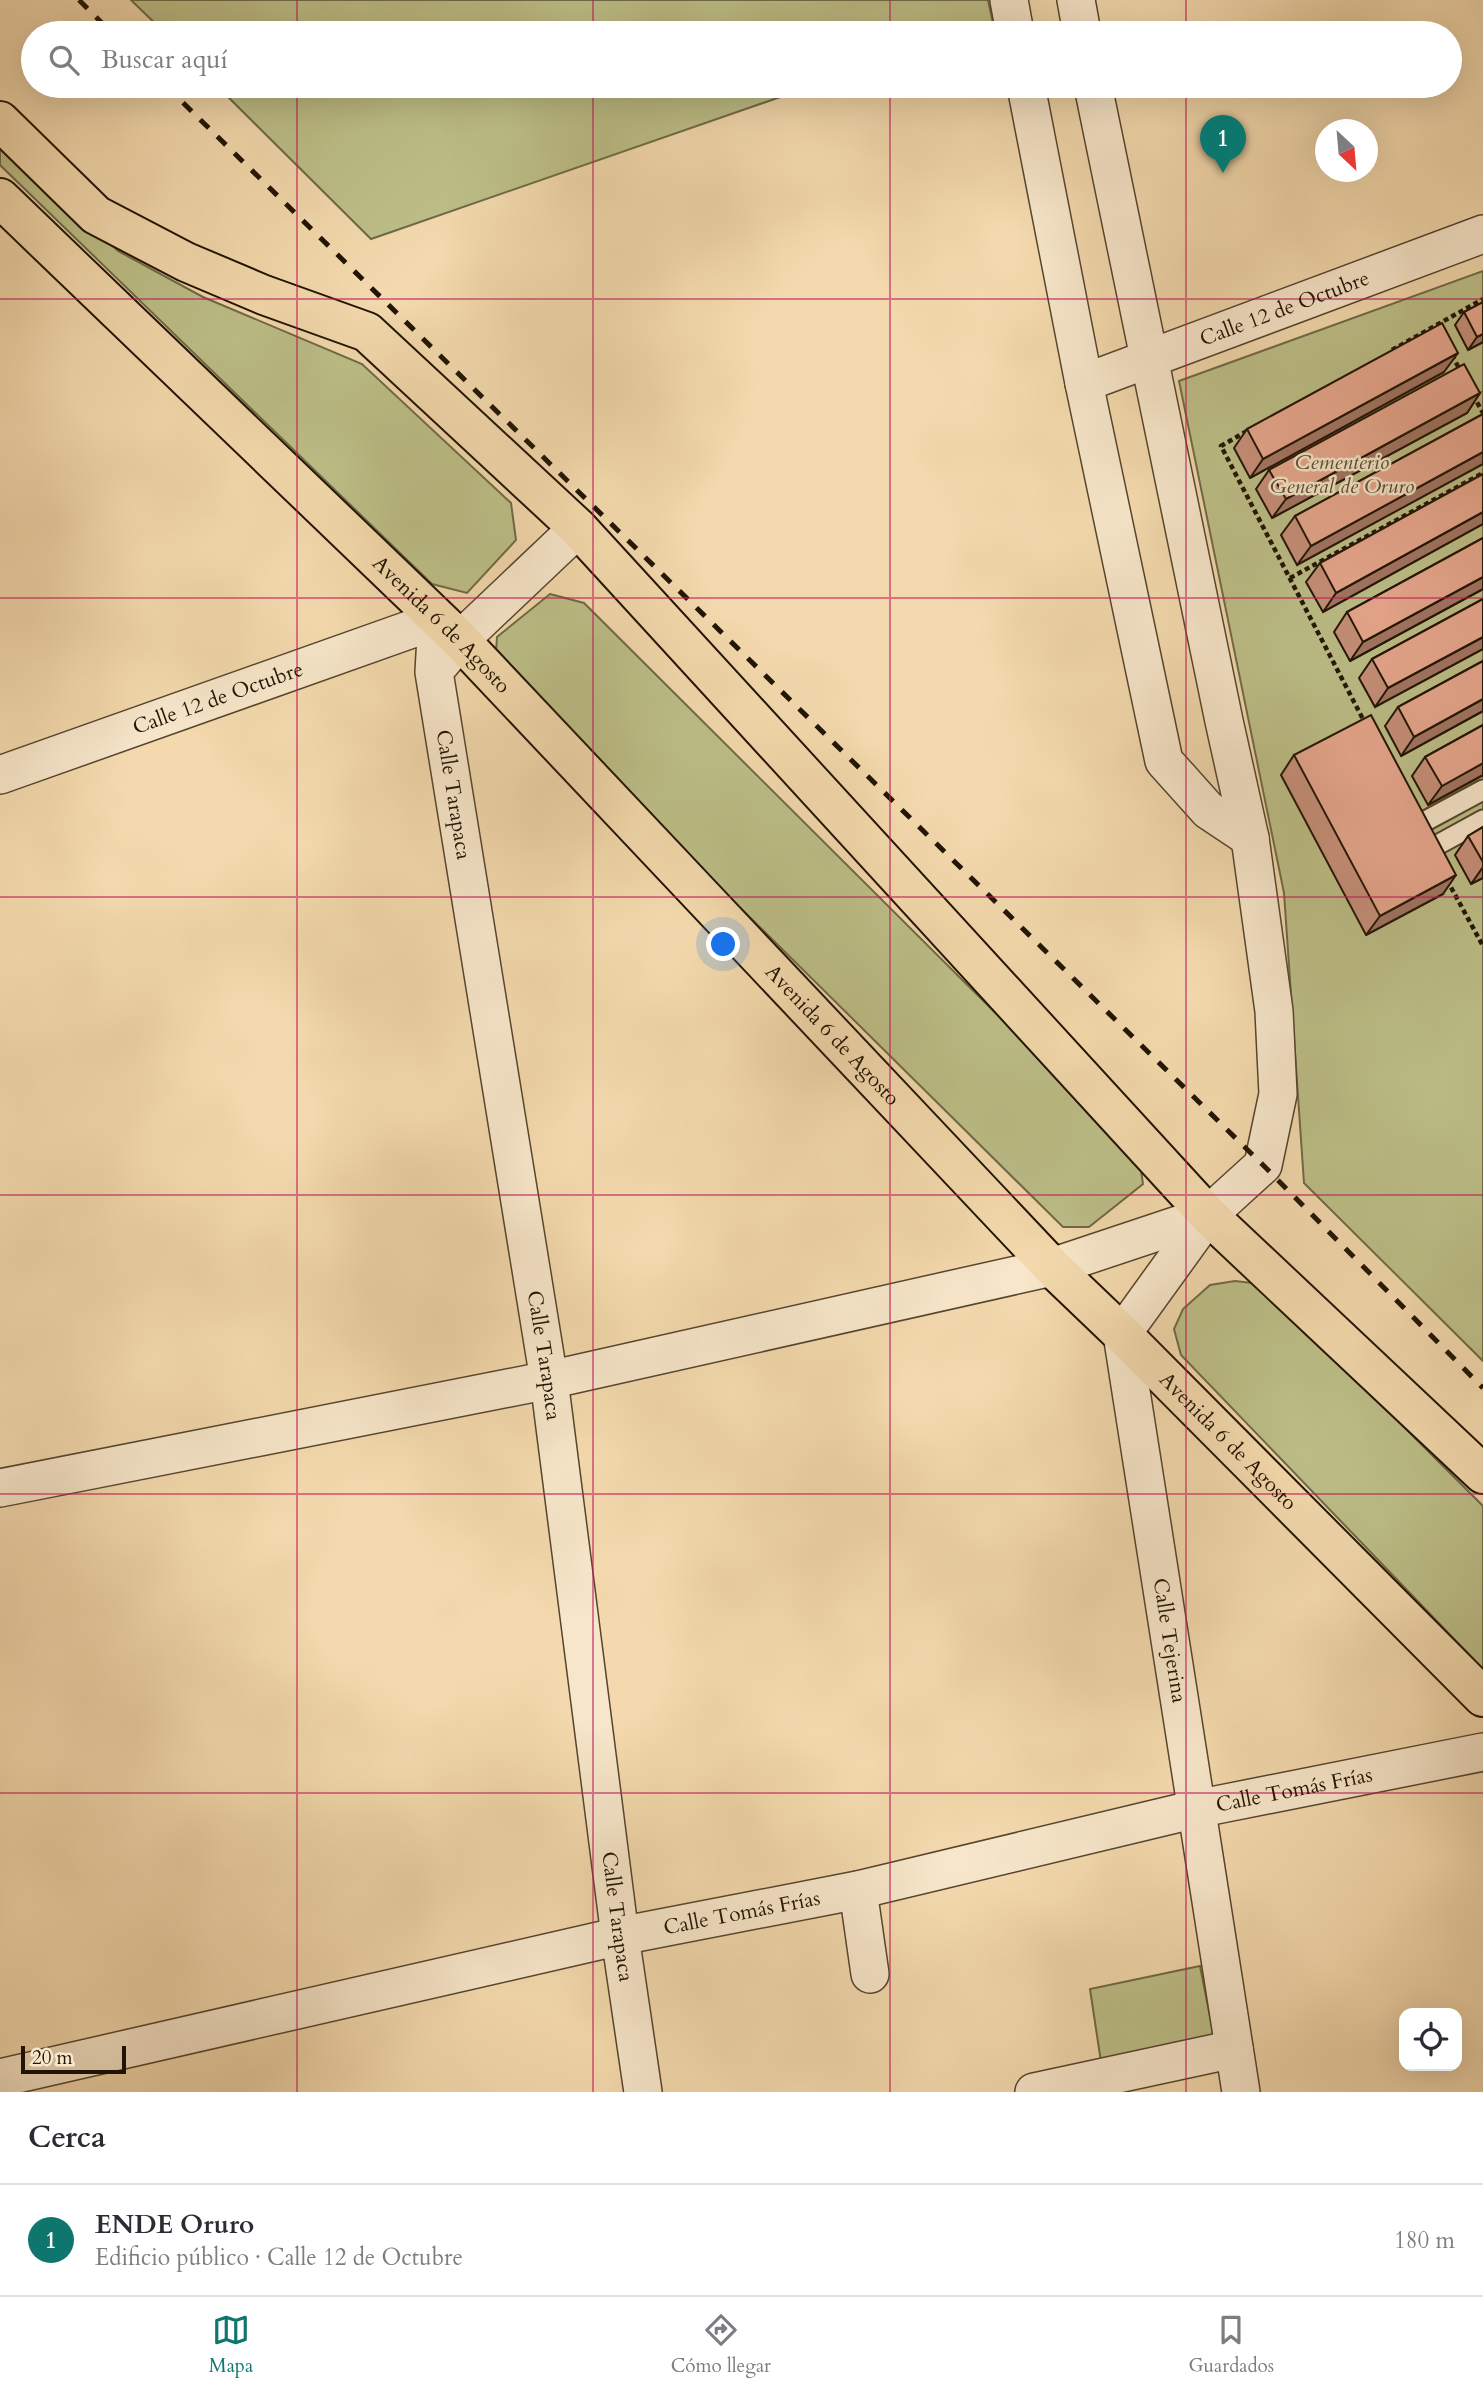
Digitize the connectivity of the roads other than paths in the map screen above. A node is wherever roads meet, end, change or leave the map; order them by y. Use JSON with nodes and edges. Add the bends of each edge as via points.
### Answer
{"nodes":[{"id":1,"x":1009,"y":0,"type":"edge"},
{"id":2,"x":1076,"y":0,"type":"edge"},
{"id":3,"x":1013,"y":21,"type":"edge"},
{"id":4,"x":1080,"y":21,"type":"edge"},
{"id":5,"x":1028,"y":98,"type":"edge"},
{"id":6,"x":1095,"y":98,"type":"edge"},
{"id":7,"x":0,"y":121,"type":"edge"},
{"id":8,"x":0,"y":198,"type":"edge"},
{"id":9,"x":1483,"y":234,"type":"edge"},
{"id":10,"x":1148,"y":359,"type":"junction"},
{"id":11,"x":1084,"y":383,"type":"junction"},
{"id":12,"x":578,"y":528,"type":"junction"},
{"id":13,"x":449,"y":630,"type":"junction"},
{"id":14,"x":0,"y":775,"type":"edge"},
{"id":15,"x":1483,"y":790,"type":"edge"},
{"id":16,"x":1483,"y":820,"type":"edge"},
{"id":17,"x":1418,"y":825,"type":"edge"},
{"id":18,"x":1250,"y":838,"type":"junction"},
{"id":19,"x":1430,"y":849,"type":"edge"},
{"id":20,"x":1208,"y":1215,"type":"junction"},
{"id":21,"x":1052,"y":1267,"type":"junction"},
{"id":22,"x":1122,"y":1334,"type":"junction"},
{"id":23,"x":549,"y":1380,"type":"junction"},
{"id":24,"x":1483,"y":1474,"type":"edge"},
{"id":25,"x":0,"y":1489,"type":"edge"},
{"id":26,"x":1483,"y":1697,"type":"edge"},
{"id":27,"x":1483,"y":1752,"type":"edge"},
{"id":28,"x":1196,"y":1809,"type":"junction"},
{"id":29,"x":858,"y":1890,"type":"junction"},
{"id":30,"x":620,"y":1936,"type":"junction"},
{"id":31,"x":870,"y":1974,"type":"dead end"},
{"id":32,"x":1234,"y":2049,"type":"junction"},
{"id":33,"x":0,"y":2078,"type":"edge"},
{"id":34,"x":643,"y":2092,"type":"edge"},
{"id":35,"x":1034,"y":2092,"type":"edge"},
{"id":36,"x":1241,"y":2092,"type":"edge"}],
"edges":[{"from":1,"to":3,"type":"street"},
{"from":2,"to":4,"type":"street"},
{"from":5,"to":11,"type":"street"},
{"from":6,"to":10,"type":"street"},
{"from":7,"to":12,"type":"main road","via":[[96,215],[186,262],[367,332]]},
{"from":8,"to":13,"type":"main road","name":"Avenida 6 de Agosto"},
{"from":9,"to":10,"type":"street","name":"Calle 12 de Octubre"},
{"from":10,"to":11,"type":"street","name":"Calle 12 de Octubre"},
{"from":10,"to":18,"type":"street"},
{"from":11,"to":18,"type":"street","via":[[1164,761],[1208,810]]},
{"from":12,"to":13,"type":"street"},
{"from":12,"to":20,"type":"main road"},
{"from":13,"to":14,"type":"street","name":"Calle 12 de Octubre"},
{"from":13,"to":21,"type":"main road","name":"Avenida 6 de Agosto"},
{"from":13,"to":23,"type":"street","name":"Calle Tarapaca","via":[[434,671]]},
{"from":15,"to":17,"type":"lane"},
{"from":16,"to":19,"type":"lane"},
{"from":18,"to":20,"type":"street","via":[[1274,1011],[1278,1094],[1263,1165]]},
{"from":20,"to":21,"type":"street"},
{"from":20,"to":22,"type":"street"},
{"from":20,"to":24,"type":"main road"},
{"from":21,"to":22,"type":"main road","name":"Avenida 6 de Agosto"},
{"from":21,"to":23,"type":"street"},
{"from":22,"to":26,"type":"main road","name":"Avenida 6 de Agosto"},
{"from":22,"to":28,"type":"street","name":"Calle Tejerina"},
{"from":23,"to":25,"type":"street"},
{"from":23,"to":30,"type":"street","name":"Calle Tarapaca"},
{"from":27,"to":28,"type":"street","name":"Calle Tomás Frías"},
{"from":28,"to":29,"type":"street","name":"Calle Tomás Frías"},
{"from":28,"to":32,"type":"street","name":"Calle Tejerina"},
{"from":29,"to":30,"type":"street","name":"Calle Tomás Frías"},
{"from":29,"to":31,"type":"street"},
{"from":30,"to":33,"type":"street","name":"Calle Tomás Frías"},
{"from":30,"to":34,"type":"street","name":"Calle Tarapaca"},
{"from":32,"to":35,"type":"street"},
{"from":32,"to":36,"type":"street","name":"Calle Tejerina"}]}
